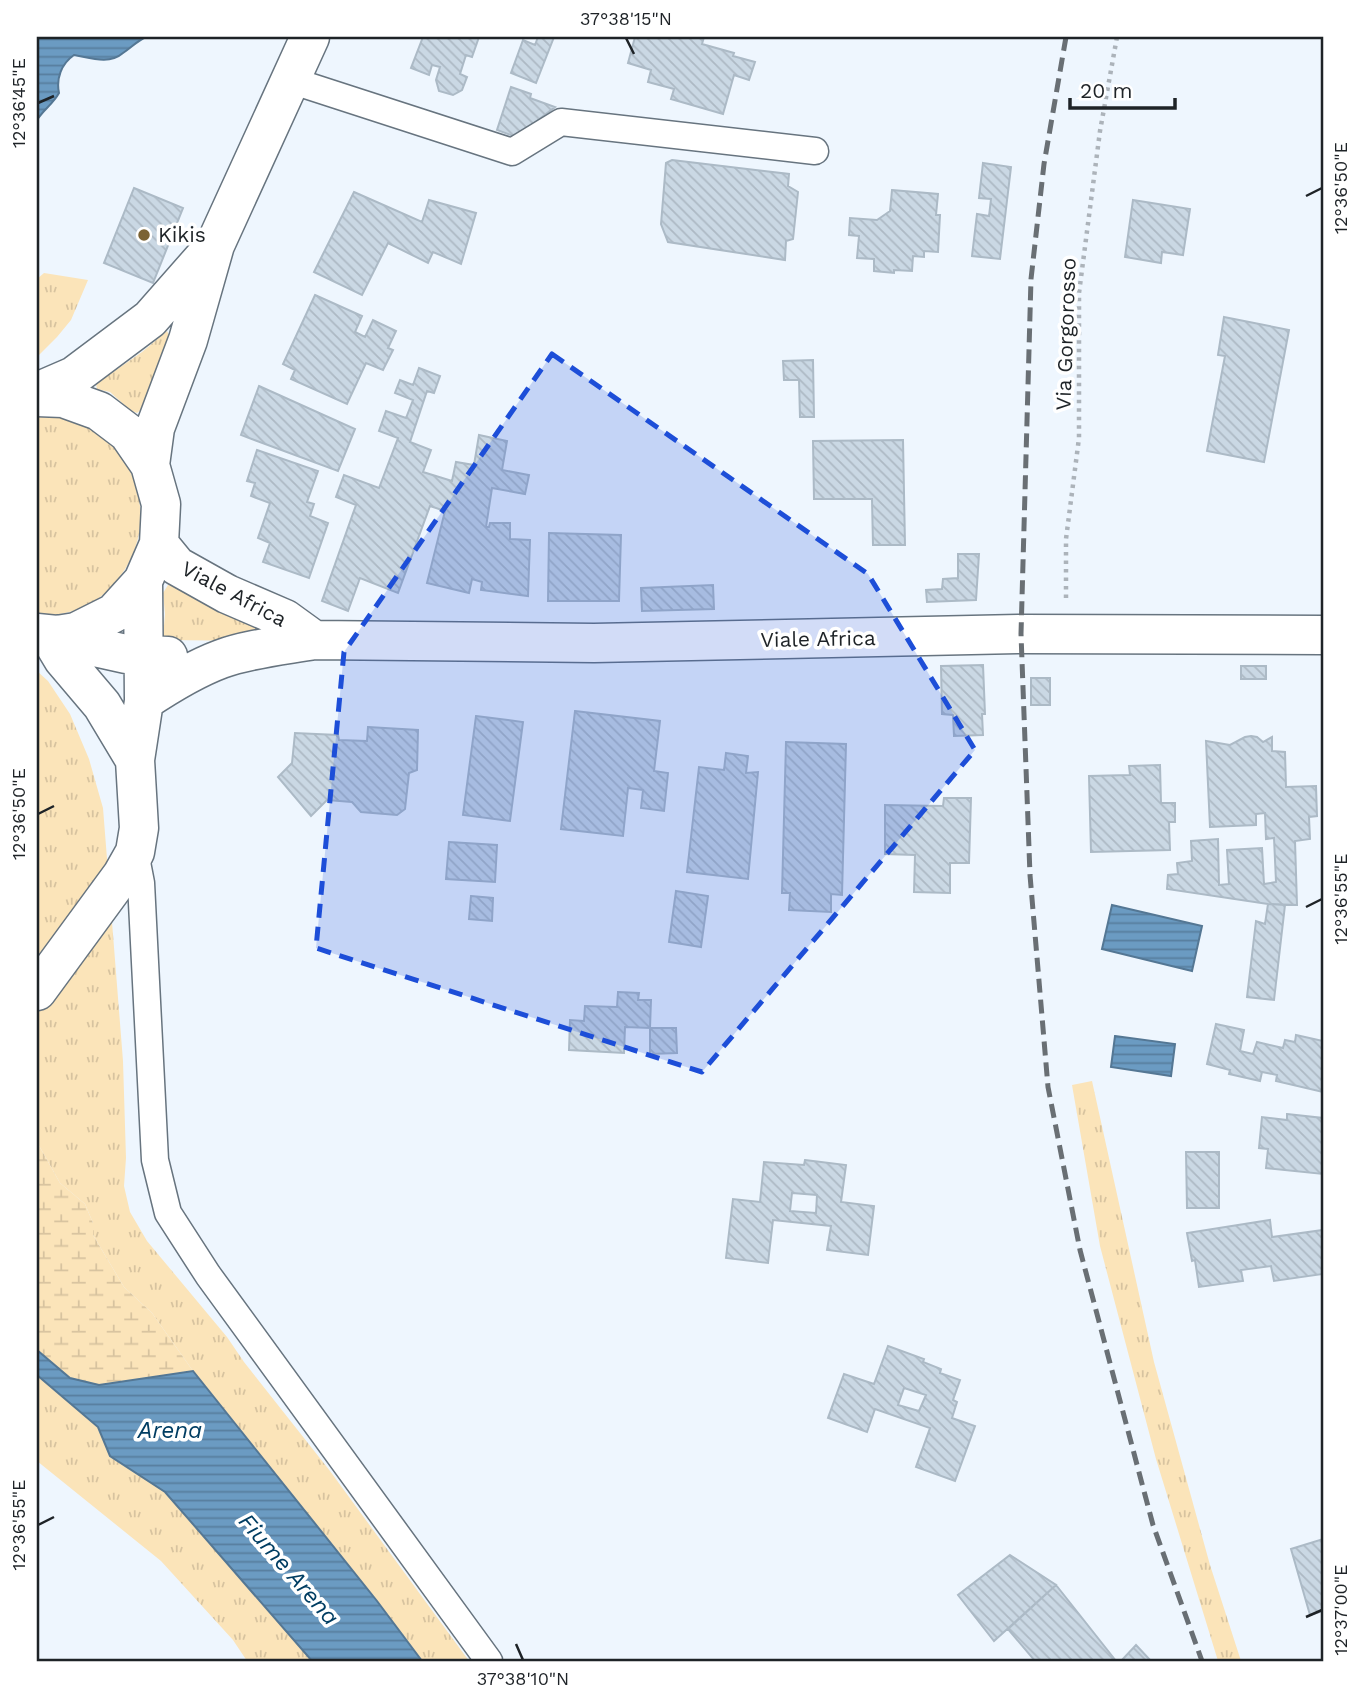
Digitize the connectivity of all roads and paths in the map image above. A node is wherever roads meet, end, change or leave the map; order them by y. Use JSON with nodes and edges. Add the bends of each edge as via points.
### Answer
{"nodes":[{"id":1,"x":310,"y":37,"type":"edge"},
{"id":2,"x":1117,"y":37,"type":"edge"},
{"id":3,"x":290,"y":80,"type":"junction"},
{"id":4,"x":815,"y":151,"type":"dead end"},
{"id":5,"x":215,"y":245,"type":"junction"},
{"id":6,"x":37,"y":394,"type":"edge"},
{"id":7,"x":150,"y":465,"type":"junction"},
{"id":8,"x":159,"y":544,"type":"junction"},
{"id":9,"x":143,"y":581,"type":"junction"},
{"id":10,"x":47,"y":634,"type":"edge"},
{"id":11,"x":1066,"y":634,"type":"junction"},
{"id":12,"x":1323,"y":635,"type":"edge"},
{"id":13,"x":314,"y":640,"type":"junction"},
{"id":14,"x":143,"y":655,"type":"junction"},
{"id":15,"x":223,"y":658,"type":"junction"},
{"id":16,"x":144,"y":701,"type":"junction"},
{"id":17,"x":135,"y":760,"type":"junction"},
{"id":18,"x":135,"y":852,"type":"junction"},
{"id":19,"x":37,"y":991,"type":"edge"},
{"id":20,"x":489,"y":1661,"type":"edge"}],
"edges":[{"from":1,"to":3,"type":"main road"},
{"from":2,"to":11,"type":"path","name":"Via Gorgorosso","via":[[1079,293],[1079,438],[1066,539]]},
{"from":3,"to":4,"type":"street","via":[[512,152],[561,121]]},
{"from":3,"to":5,"type":"main road"},
{"from":5,"to":6,"type":"main road","via":[[150,319],[74,376]]},
{"from":5,"to":7,"type":"main road","via":[[188,340],[155,428]]},
{"from":6,"to":7,"type":"main road","via":[[99,411],[128,433]]},
{"from":7,"to":8,"type":"main road","via":[[161,504]]},
{"from":8,"to":9,"type":"main road"},
{"from":8,"to":13,"type":"main road","name":"Viale Africa","via":[[177,566],[285,619]]},
{"from":9,"to":10,"type":"main road","via":[[114,613],[76,632]]},
{"from":9,"to":14,"type":"main road"},
{"from":10,"to":14,"type":"main road","name":"Viale Africa"},
{"from":10,"to":17,"type":"main road","via":[[102,705]]},
{"from":11,"to":12,"type":"main road","name":"Viale Africa"},
{"from":11,"to":13,"type":"main road","name":"Viale Africa","via":[[594,643]]},
{"from":13,"to":15,"type":"main road","name":"Viale Africa"},
{"from":14,"to":15,"type":"main road","name":"Viale Africa"},
{"from":14,"to":16,"type":"main road"},
{"from":15,"to":16,"type":"main road","name":"Viale Africa"},
{"from":16,"to":17,"type":"main road"},
{"from":17,"to":18,"type":"main road","via":[[139,828]]},
{"from":18,"to":19,"type":"main road"},
{"from":18,"to":20,"type":"street","via":[[141,883],[155,1160],[167,1213]]}]}
